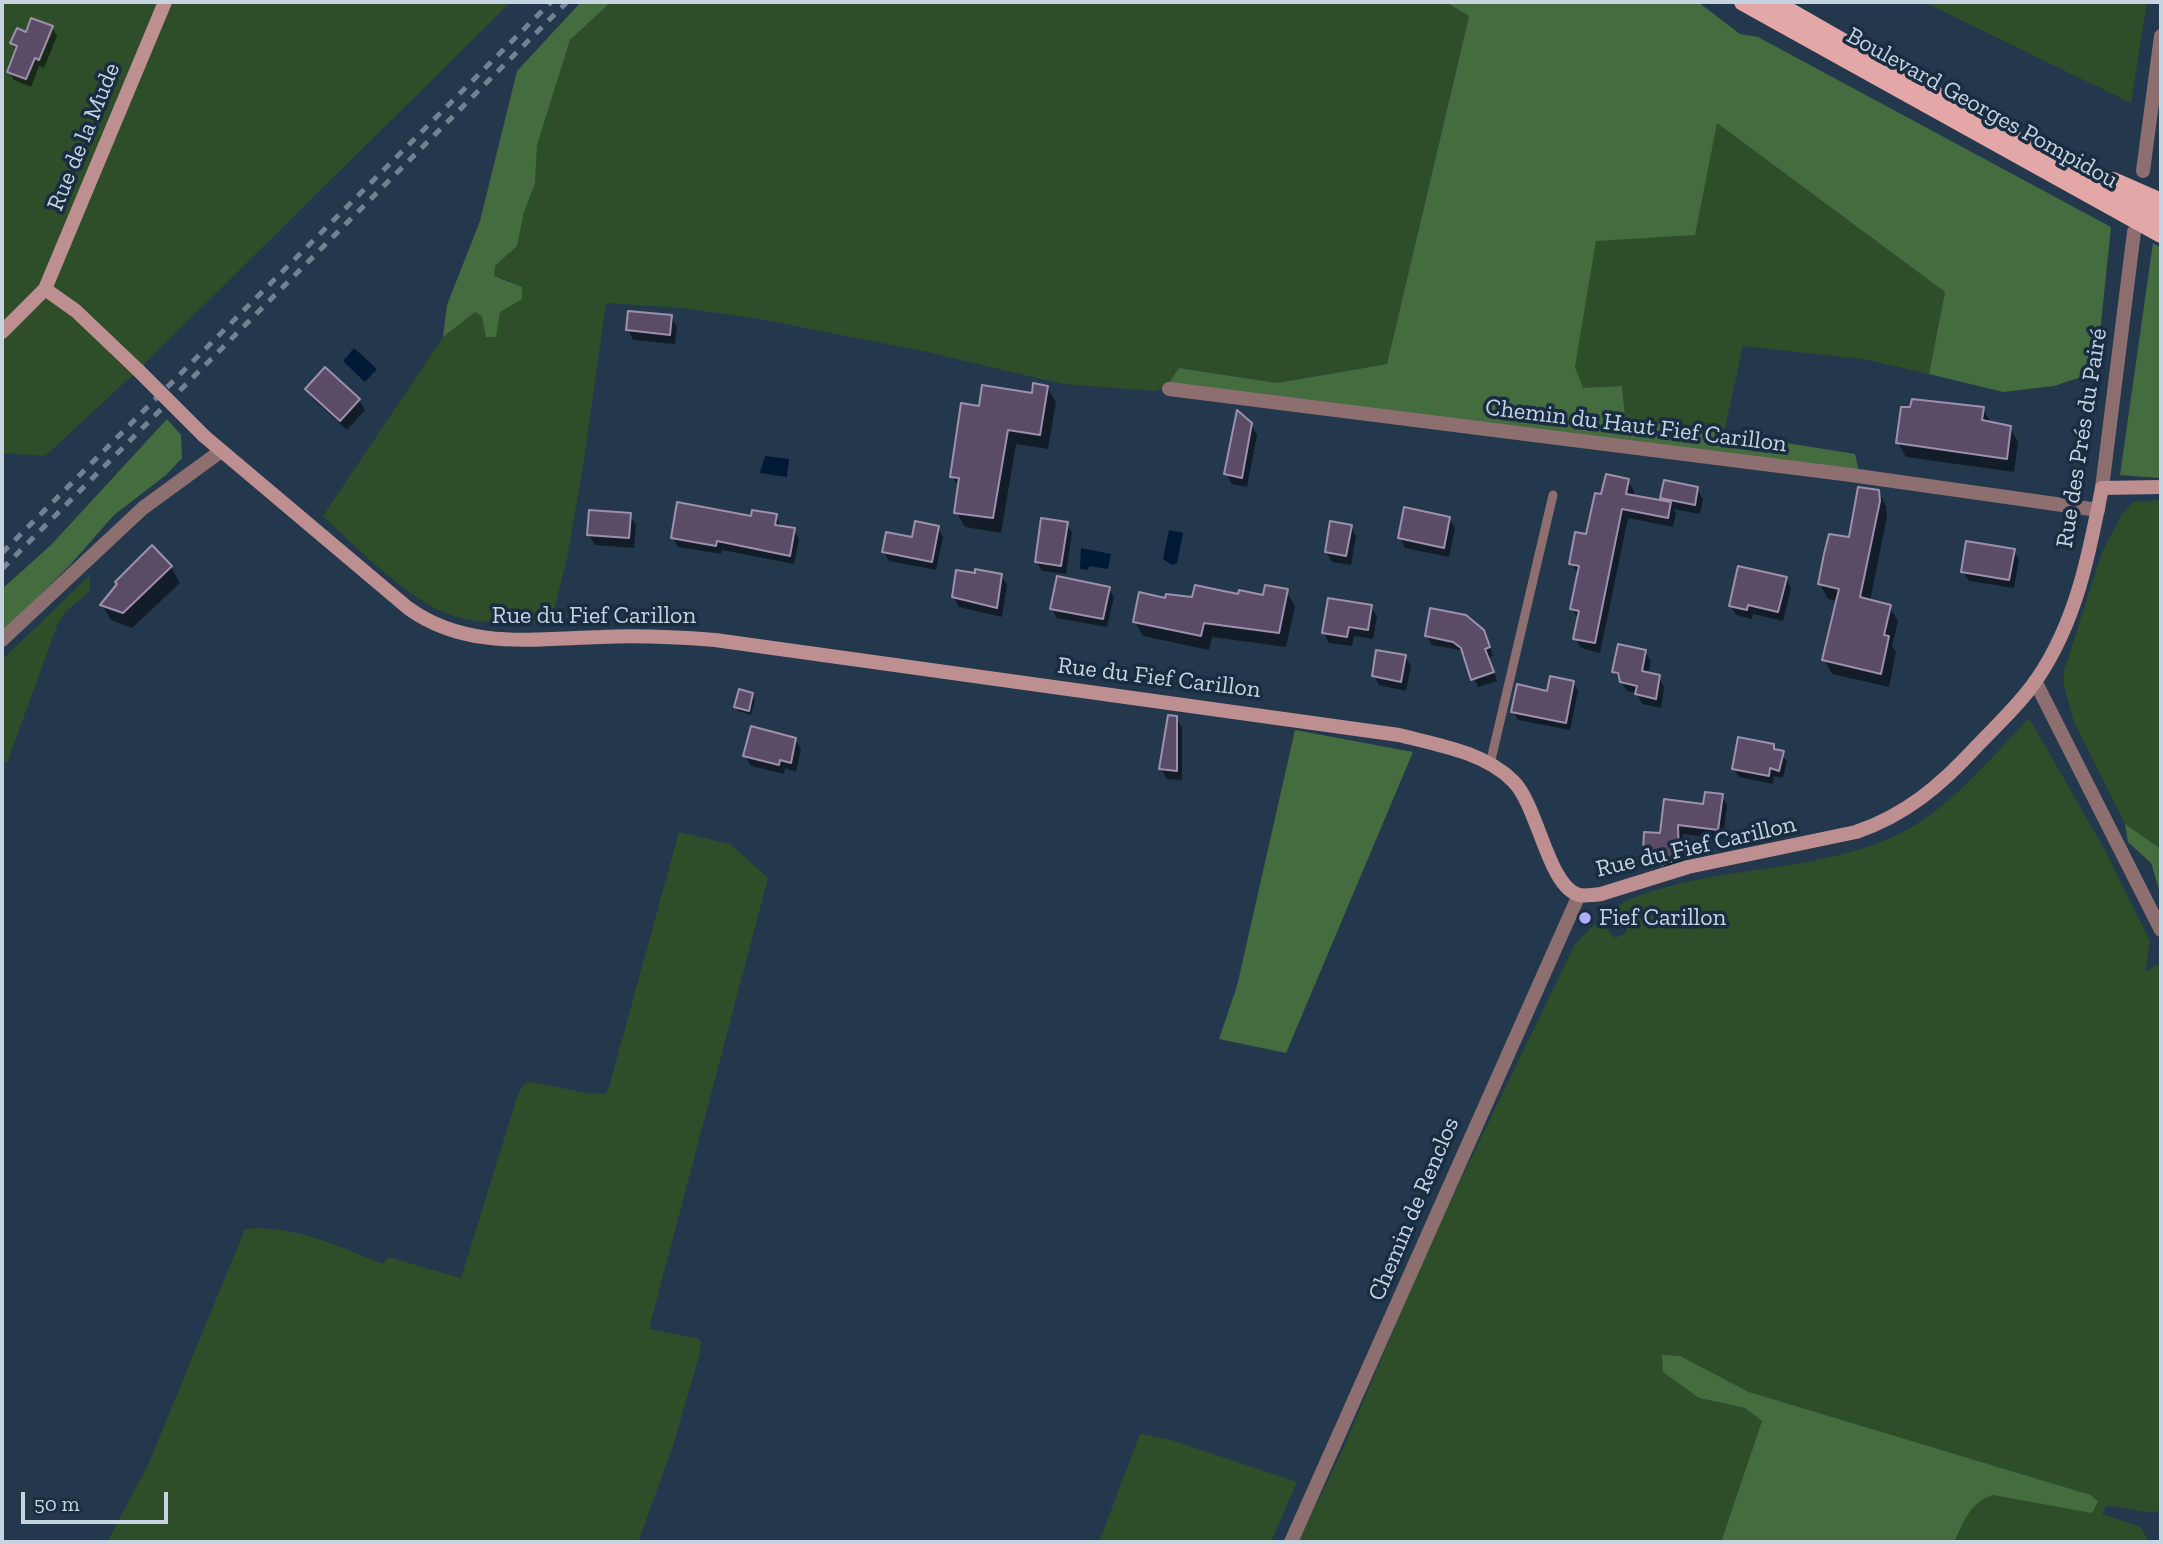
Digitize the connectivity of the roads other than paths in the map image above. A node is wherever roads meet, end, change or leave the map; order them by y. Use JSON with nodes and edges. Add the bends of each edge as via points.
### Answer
{"nodes":[{"id":1,"x":165,"y":2,"type":"edge"},
{"id":2,"x":1743,"y":2,"type":"edge"},
{"id":3,"x":1773,"y":2,"type":"edge"},
{"id":4,"x":1782,"y":2,"type":"edge"},
{"id":5,"x":2161,"y":36,"type":"edge"},
{"id":6,"x":2143,"y":171,"type":"dead end"},
{"id":7,"x":2161,"y":202,"type":"edge"},
{"id":8,"x":2161,"y":219,"type":"edge"},
{"id":9,"x":2134,"y":232,"type":"dead end"},
{"id":10,"x":2161,"y":234,"type":"edge"},
{"id":11,"x":46,"y":289,"type":"junction"},
{"id":12,"x":2,"y":332,"type":"edge"},
{"id":13,"x":1169,"y":389,"type":"dead end"},
{"id":14,"x":220,"y":451,"type":"junction"},
{"id":15,"x":2161,"y":487,"type":"edge"},
{"id":16,"x":2102,"y":488,"type":"junction"},
{"id":17,"x":1553,"y":495,"type":"dead end"},
{"id":18,"x":2098,"y":510,"type":"junction"},
{"id":19,"x":2,"y":640,"type":"edge"},
{"id":20,"x":2035,"y":681,"type":"junction"},
{"id":21,"x":1490,"y":764,"type":"junction"},
{"id":22,"x":1579,"y":895,"type":"junction"},
{"id":23,"x":2161,"y":930,"type":"edge"},
{"id":24,"x":1291,"y":1542,"type":"edge"}],
"edges":[{"from":1,"to":11,"type":"street","name":"Rue de la Mude"},
{"from":2,"to":10,"type":"main road","name":"Boulevard Georges Pompidou"},
{"from":3,"to":8,"type":"main road","name":"Boulevard Georges Pompidou"},
{"from":4,"to":7,"type":"main road"},
{"from":5,"to":6,"type":"street"},
{"from":9,"to":16,"type":"street","name":"Rue des Prés du Pairé"},
{"from":11,"to":12,"type":"street"},
{"from":11,"to":14,"type":"street","name":"Rue du Fief Carillon","bridge":true,"via":[[76,311]]},
{"from":13,"to":18,"type":"street","name":"Chemin du Haut Fief Carillon"},
{"from":14,"to":19,"type":"street","via":[[143,508]]},
{"from":14,"to":21,"type":"street","name":"Rue du Fief Carillon","via":[[408,608],[459,635],[529,641],[632,636],[715,640],[1349,726],[1399,735]]},
{"from":15,"to":16,"type":"street"},
{"from":16,"to":18,"type":"street","name":"Rue des Prés du Pairé"},
{"from":17,"to":21,"type":"lane"},
{"from":18,"to":20,"type":"street","name":"Rue des Prés du Pairé","via":[[2074,603]]},
{"from":20,"to":22,"type":"street","name":"Rue du Fief Carillon","via":[[1925,797],[1881,824],[1688,867],[1601,894]]},
{"from":20,"to":23,"type":"street"},
{"from":21,"to":22,"type":"street","name":"Rue du Fief Carillon","via":[[1516,783],[1561,881]]},
{"from":22,"to":24,"type":"street","name":"Chemin de Renclos"}]}
